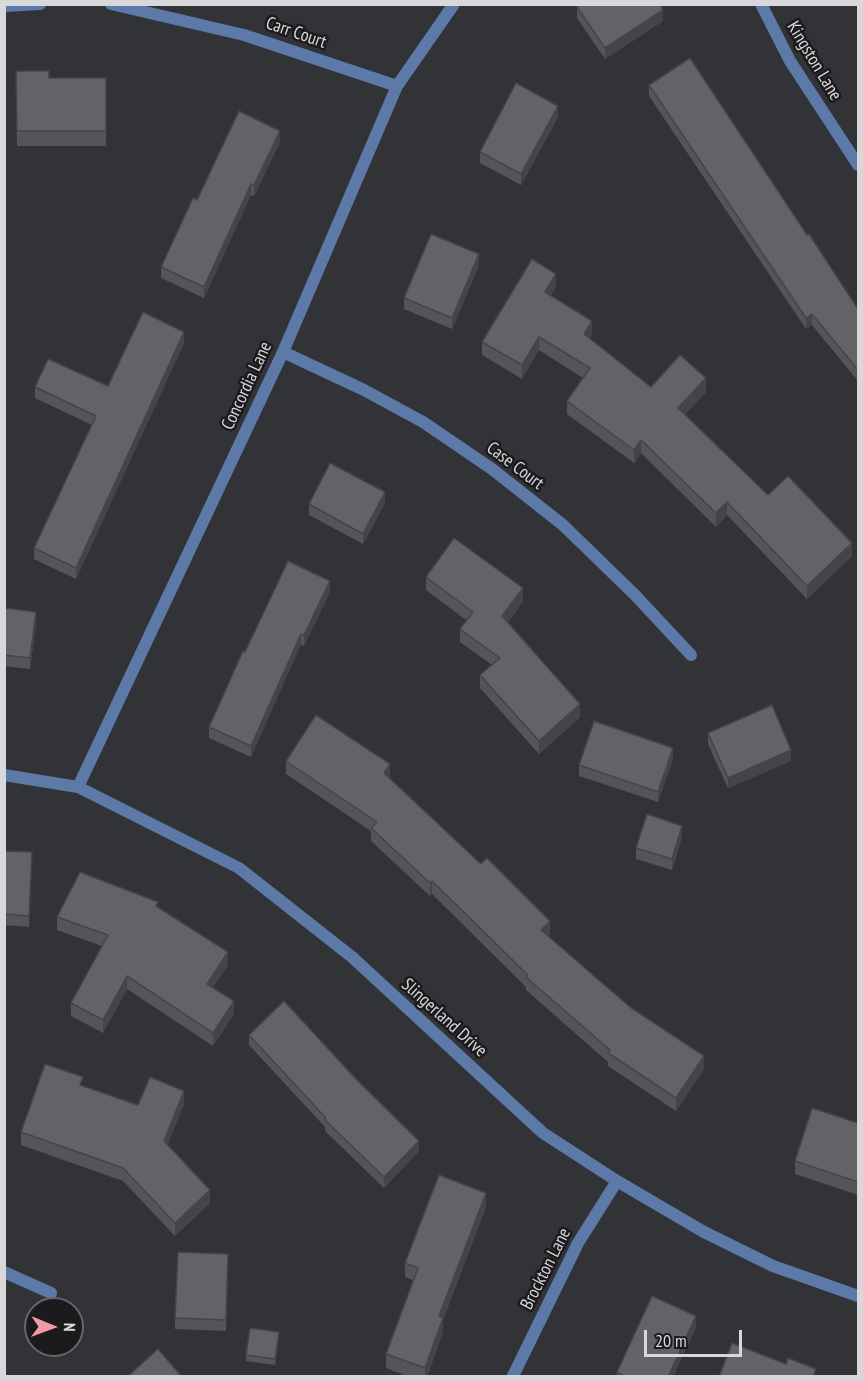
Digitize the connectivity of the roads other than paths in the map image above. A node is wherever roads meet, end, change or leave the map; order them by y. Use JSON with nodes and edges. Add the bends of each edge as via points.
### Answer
{"nodes":[{"id":1,"x":40,"y":4,"type":"edge"},
{"id":2,"x":111,"y":4,"type":"edge"},
{"id":3,"x":454,"y":4,"type":"edge"},
{"id":4,"x":762,"y":4,"type":"edge"},
{"id":5,"x":4,"y":6,"type":"edge"},
{"id":6,"x":397,"y":86,"type":"junction"},
{"id":7,"x":858,"y":165,"type":"edge"},
{"id":8,"x":284,"y":352,"type":"junction"},
{"id":9,"x":692,"y":655,"type":"dead end"},
{"id":10,"x":4,"y":775,"type":"edge"},
{"id":11,"x":78,"y":787,"type":"junction"},
{"id":12,"x":617,"y":1181,"type":"junction"},
{"id":13,"x":4,"y":1272,"type":"edge"},
{"id":14,"x":51,"y":1293,"type":"dead end"},
{"id":15,"x":858,"y":1296,"type":"edge"},
{"id":16,"x":513,"y":1377,"type":"edge"}],
"edges":[{"from":1,"to":5,"type":"street"},
{"from":2,"to":6,"type":"street","name":"Carr Court","via":[[244,34]]},
{"from":3,"to":6,"type":"street","name":"Concordia Lane"},
{"from":4,"to":7,"type":"street","name":"Kingston Lane","via":[[790,61]]},
{"from":6,"to":8,"type":"street","name":"Concordia Lane"},
{"from":8,"to":9,"type":"street","name":"Case Court","via":[[423,422],[492,469],[563,525]]},
{"from":8,"to":11,"type":"street","name":"Concordia Lane"},
{"from":10,"to":11,"type":"street","name":"Slingerland Drive"},
{"from":11,"to":12,"type":"street","name":"Slingerland Drive","via":[[239,868],[352,957],[543,1133]]},
{"from":12,"to":15,"type":"street","name":"Slingerland Drive","via":[[704,1232],[773,1266]]},
{"from":12,"to":16,"type":"street","name":"Brockton Lane","via":[[578,1244]]},
{"from":13,"to":14,"type":"street"}]}
